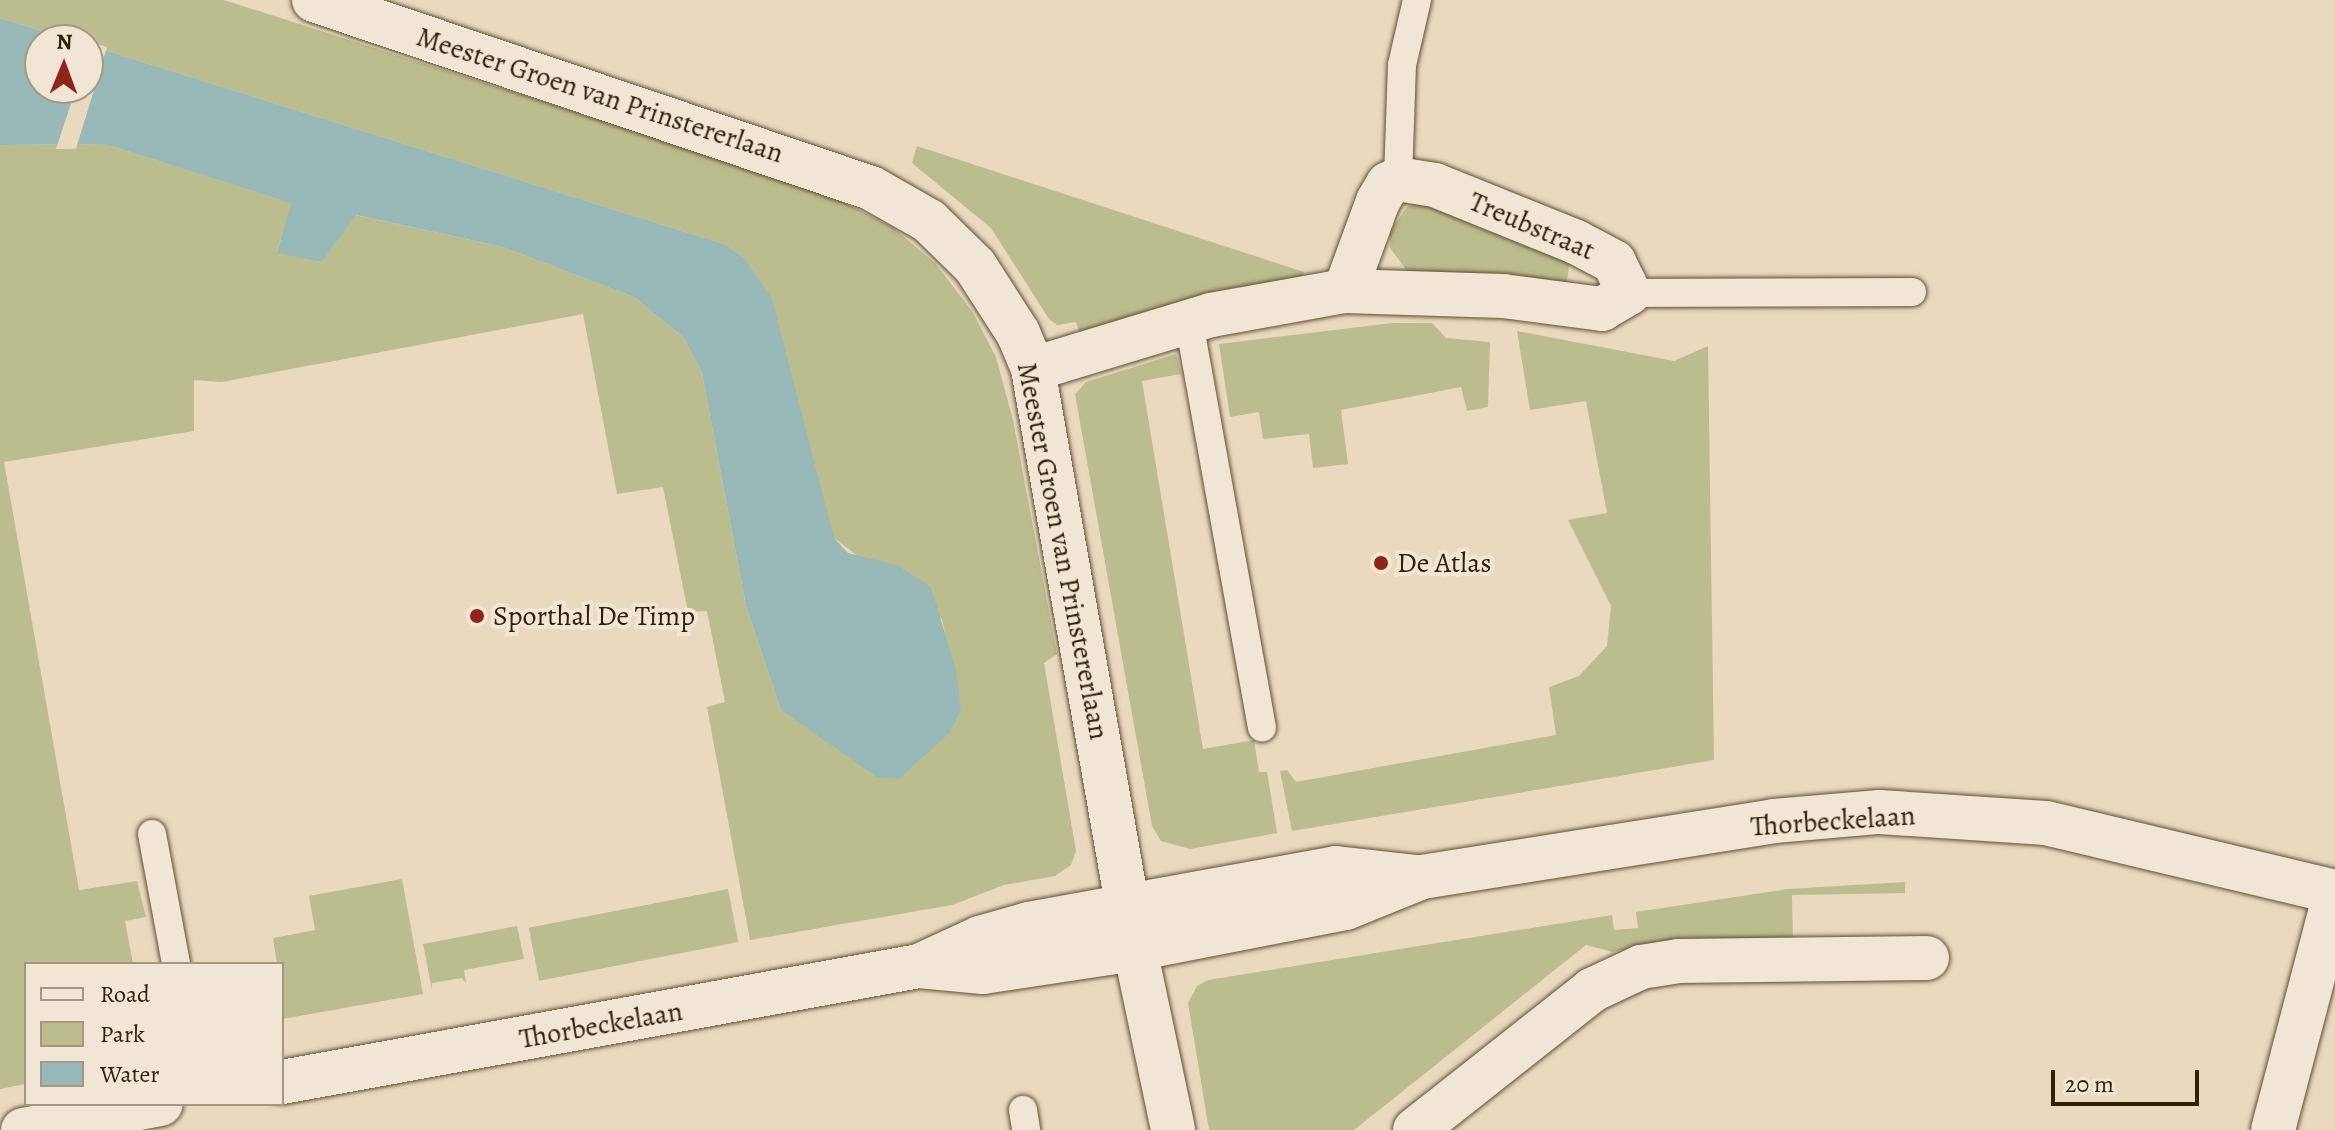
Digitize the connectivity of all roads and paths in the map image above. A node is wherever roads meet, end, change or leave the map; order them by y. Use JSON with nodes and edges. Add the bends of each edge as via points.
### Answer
{"nodes":[{"id":1,"x":314,"y":0,"type":"edge"},
{"id":2,"x":1417,"y":0,"type":"edge"},
{"id":3,"x":1398,"y":179,"type":"junction"},
{"id":4,"x":1345,"y":291,"type":"junction"},
{"id":5,"x":1912,"y":292,"type":"dead end"},
{"id":6,"x":1629,"y":293,"type":"junction"},
{"id":7,"x":1189,"y":322,"type":"junction"},
{"id":8,"x":1033,"y":369,"type":"junction"},
{"id":9,"x":1262,"y":727,"type":"dead end"},
{"id":10,"x":152,"y":834,"type":"dead end"},
{"id":11,"x":2335,"y":892,"type":"edge"},
{"id":12,"x":1131,"y":928,"type":"junction"},
{"id":13,"x":1927,"y":958,"type":"dead end"},
{"id":14,"x":176,"y":962,"type":"edge"},
{"id":15,"x":284,"y":1082,"type":"edge"},
{"id":16,"x":150,"y":1106,"type":"edge"},
{"id":17,"x":23,"y":1130,"type":"edge"},
{"id":18,"x":1173,"y":1130,"type":"edge"},
{"id":19,"x":1415,"y":1130,"type":"edge"},
{"id":20,"x":2273,"y":1130,"type":"edge"}],
"edges":[{"from":1,"to":8,"type":"street","name":"Meester Groen van Prinstererlaan","via":[[799,162],[900,202],[929,221],[975,266],[1018,333]]},
{"from":2,"to":3,"type":"lane","via":[[1402,65]]},
{"from":3,"to":4,"type":"street","via":[[1388,184],[1378,201]]},
{"from":3,"to":6,"type":"street","name":"Treubstraat","via":[[1435,185],[1576,242],[1614,262]]},
{"from":4,"to":6,"type":"street","name":"Treubstraat","via":[[1503,296],[1602,309]]},
{"from":4,"to":7,"type":"street","name":"Treubstraat"},
{"from":5,"to":6,"type":"lane"},
{"from":7,"to":8,"type":"street","name":"Treubstraat"},
{"from":7,"to":9,"type":"lane"},
{"from":8,"to":12,"type":"street","name":"Meester Groen van Prinstererlaan"},
{"from":10,"to":14,"type":"lane"},
{"from":11,"to":12,"type":"street","name":"Thorbeckelaan","via":[[2046,823],[1880,812],[1774,821],[1422,877],[1346,908]]},
{"from":11,"to":20,"type":"street"},
{"from":12,"to":15,"type":"street","name":"Thorbeckelaan","via":[[980,938],[919,966]]},
{"from":12,"to":18,"type":"street","name":"Meester Groen van Prinstererlaan"},
{"from":13,"to":19,"type":"street","via":[[1678,961],[1641,967],[1592,990]]},
{"from":16,"to":17,"type":"street"}]}
